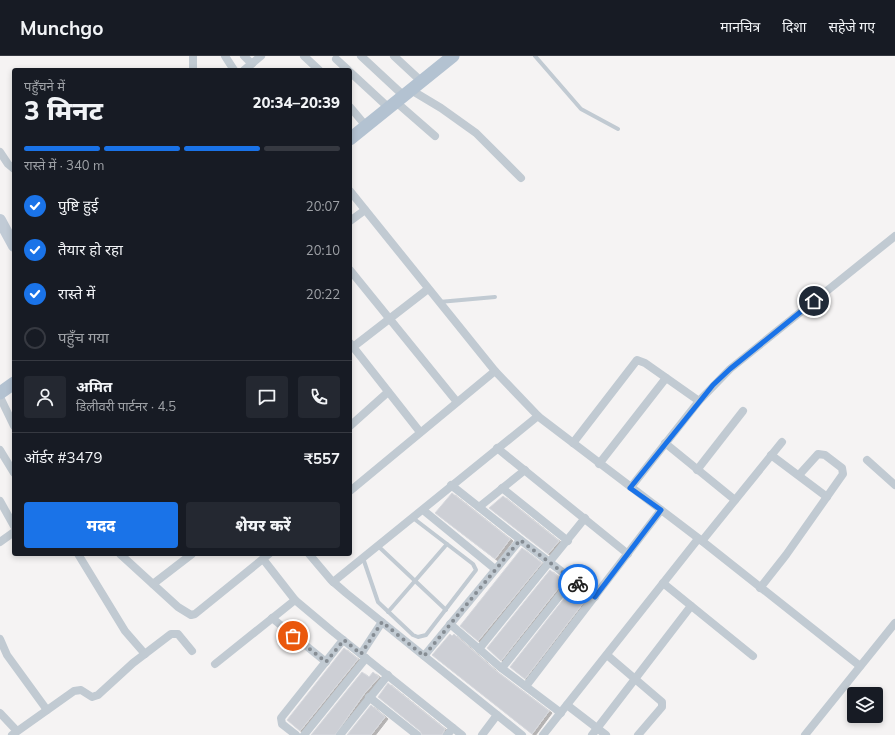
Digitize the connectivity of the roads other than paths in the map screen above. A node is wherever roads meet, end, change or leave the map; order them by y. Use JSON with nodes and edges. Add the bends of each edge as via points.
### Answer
{"nodes":[{"id":1,"x":193,"y":56,"type":"edge"},
{"id":2,"x":225,"y":56,"type":"edge"},
{"id":3,"x":244,"y":56,"type":"edge"},
{"id":4,"x":261,"y":56,"type":"edge"},
{"id":5,"x":304,"y":56,"type":"edge"},
{"id":6,"x":361,"y":56,"type":"edge"},
{"id":7,"x":394,"y":56,"type":"edge"},
{"id":8,"x":452,"y":56,"type":"edge"},
{"id":9,"x":535,"y":56,"type":"edge"},
{"id":10,"x":336,"y":59,"type":"dead end"},
{"id":11,"x":252,"y":64,"type":"junction"},
{"id":12,"x":193,"y":68,"type":"edge"},
{"id":13,"x":233,"y":68,"type":"edge"},
{"id":14,"x":247,"y":68,"type":"edge"},
{"id":15,"x":317,"y":68,"type":"edge"},
{"id":16,"x":346,"y":68,"type":"edge"},
{"id":17,"x":352,"y":73,"type":"edge"},
{"id":18,"x":422,"y":82,"type":"junction"},
{"id":19,"x":400,"y":99,"type":"junction"},
{"id":20,"x":352,"y":109,"type":"edge"},
{"id":21,"x":366,"y":126,"type":"junction"},
{"id":22,"x":618,"y":129,"type":"dead end"},
{"id":23,"x":435,"y":136,"type":"dead end"},
{"id":24,"x":352,"y":137,"type":"edge"},
{"id":25,"x":0,"y":152,"type":"edge"},
{"id":26,"x":12,"y":167,"type":"edge"},
{"id":27,"x":521,"y":178,"type":"dead end"},
{"id":28,"x":352,"y":194,"type":"edge"},
{"id":29,"x":365,"y":210,"type":"junction"},
{"id":30,"x":0,"y":220,"type":"edge"},
{"id":31,"x":352,"y":220,"type":"edge"},
{"id":32,"x":895,"y":236,"type":"edge"},
{"id":33,"x":12,"y":242,"type":"edge"},
{"id":34,"x":352,"y":272,"type":"edge"},
{"id":35,"x":428,"y":289,"type":"junction"},
{"id":36,"x":495,"y":297,"type":"dead end"},
{"id":37,"x":439,"y":302,"type":"junction"},
{"id":38,"x":390,"y":319,"type":"junction"},
{"id":39,"x":352,"y":344,"type":"edge"},
{"id":40,"x":352,"y":346,"type":"edge"},
{"id":41,"x":495,"y":371,"type":"junction"},
{"id":42,"x":666,"y":378,"type":"junction"},
{"id":43,"x":12,"y":384,"type":"edge"},
{"id":44,"x":388,"y":392,"type":"junction"},
{"id":45,"x":0,"y":393,"type":"edge"},
{"id":46,"x":0,"y":397,"type":"edge"},
{"id":47,"x":699,"y":401,"type":"junction"},
{"id":48,"x":457,"y":402,"type":"junction"},
{"id":49,"x":744,"y":411,"type":"dead end"},
{"id":50,"x":538,"y":416,"type":"junction"},
{"id":51,"x":12,"y":422,"type":"edge"},
{"id":52,"x":352,"y":422,"type":"edge"},
{"id":53,"x":420,"y":432,"type":"junction"},
{"id":54,"x":782,"y":442,"type":"dead end"},
{"id":55,"x":573,"y":443,"type":"junction"},
{"id":56,"x":665,"y":443,"type":"junction"},
{"id":57,"x":497,"y":448,"type":"junction"},
{"id":58,"x":0,"y":450,"type":"edge"},
{"id":59,"x":771,"y":455,"type":"junction"},
{"id":60,"x":867,"y":460,"type":"dead end"},
{"id":61,"x":599,"y":464,"type":"junction"},
{"id":62,"x":12,"y":470,"type":"edge"},
{"id":63,"x":525,"y":470,"type":"junction"},
{"id":64,"x":698,"y":470,"type":"junction"},
{"id":65,"x":798,"y":475,"type":"junction"},
{"id":66,"x":451,"y":485,"type":"junction"},
{"id":67,"x":895,"y":485,"type":"edge"},
{"id":68,"x":352,"y":488,"type":"edge"},
{"id":69,"x":502,"y":488,"type":"junction"},
{"id":70,"x":630,"y":488,"type":"junction"},
{"id":71,"x":827,"y":497,"type":"junction"},
{"id":72,"x":735,"y":500,"type":"junction"},
{"id":73,"x":0,"y":501,"type":"edge"},
{"id":74,"x":479,"y":506,"type":"junction"},
{"id":75,"x":423,"y":510,"type":"junction"},
{"id":76,"x":661,"y":510,"type":"junction"},
{"id":77,"x":413,"y":518,"type":"junction"},
{"id":78,"x":584,"y":518,"type":"junction"},
{"id":79,"x":12,"y":522,"type":"edge"},
{"id":80,"x":12,"y":533,"type":"edge"},
{"id":81,"x":520,"y":540,"type":"junction"},
{"id":82,"x":700,"y":540,"type":"junction"},
{"id":83,"x":568,"y":541,"type":"junction"},
{"id":84,"x":0,"y":542,"type":"edge"},
{"id":85,"x":447,"y":544,"type":"junction"},
{"id":86,"x":378,"y":546,"type":"junction"},
{"id":87,"x":628,"y":554,"type":"junction"},
{"id":88,"x":79,"y":556,"type":"edge"},
{"id":89,"x":122,"y":556,"type":"edge"},
{"id":90,"x":189,"y":556,"type":"edge"},
{"id":91,"x":311,"y":556,"type":"edge"},
{"id":92,"x":266,"y":557,"type":"edge"},
{"id":93,"x":363,"y":558,"type":"junction"},
{"id":94,"x":549,"y":563,"type":"junction"},
{"id":95,"x":495,"y":569,"type":"junction"},
{"id":96,"x":572,"y":580,"type":"junction"},
{"id":97,"x":415,"y":581,"type":"junction"},
{"id":98,"x":333,"y":582,"type":"junction"},
{"id":99,"x":663,"y":583,"type":"junction"},
{"id":100,"x":153,"y":584,"type":"junction"},
{"id":101,"x":760,"y":588,"type":"junction"},
{"id":102,"x":595,"y":597,"type":"junction"},
{"id":103,"x":295,"y":600,"type":"junction"},
{"id":104,"x":692,"y":606,"type":"junction"},
{"id":105,"x":446,"y":610,"type":"junction"},
{"id":106,"x":388,"y":612,"type":"junction"},
{"id":107,"x":272,"y":618,"type":"junction"},
{"id":108,"x":382,"y":622,"type":"junction"},
{"id":109,"x":895,"y":623,"type":"edge"},
{"id":110,"x":450,"y":624,"type":"junction"},
{"id":111,"x":0,"y":640,"type":"edge"},
{"id":112,"x":344,"y":640,"type":"junction"},
{"id":113,"x":479,"y":649,"type":"junction"},
{"id":114,"x":192,"y":651,"type":"dead end"},
{"id":115,"x":144,"y":654,"type":"junction"},
{"id":116,"x":607,"y":655,"type":"junction"},
{"id":117,"x":364,"y":656,"type":"junction"},
{"id":118,"x":424,"y":656,"type":"junction"},
{"id":119,"x":753,"y":656,"type":"dead end"},
{"id":120,"x":326,"y":662,"type":"junction"},
{"id":121,"x":216,"y":664,"type":"dead end"},
{"id":122,"x":860,"y":666,"type":"junction"},
{"id":123,"x":502,"y":668,"type":"junction"},
{"id":124,"x":388,"y":675,"type":"junction"},
{"id":125,"x":636,"y":680,"type":"junction"},
{"id":126,"x":526,"y":686,"type":"junction"},
{"id":127,"x":369,"y":697,"type":"junction"},
{"id":128,"x":567,"y":705,"type":"junction"},
{"id":129,"x":47,"y":710,"type":"junction"},
{"id":130,"x":0,"y":713,"type":"edge"},
{"id":131,"x":561,"y":713,"type":"junction"},
{"id":132,"x":497,"y":715,"type":"junction"},
{"id":133,"x":452,"y":728,"type":"junction"},
{"id":134,"x":598,"y":728,"type":"junction"},
{"id":135,"x":14,"y":733,"type":"edge"},
{"id":136,"x":296,"y":735,"type":"edge"},
{"id":137,"x":304,"y":735,"type":"edge"},
{"id":138,"x":340,"y":735,"type":"edge"},
{"id":139,"x":417,"y":735,"type":"edge"},
{"id":140,"x":447,"y":735,"type":"edge"},
{"id":141,"x":462,"y":735,"type":"edge"},
{"id":142,"x":482,"y":735,"type":"edge"},
{"id":143,"x":522,"y":735,"type":"edge"},
{"id":144,"x":543,"y":735,"type":"edge"},
{"id":145,"x":592,"y":735,"type":"edge"},
{"id":146,"x":606,"y":735,"type":"edge"},
{"id":147,"x":638,"y":735,"type":"edge"},
{"id":148,"x":805,"y":735,"type":"edge"}],
"edges":[{"from":1,"to":12,"type":"street"},
{"from":2,"to":13,"type":"street"},
{"from":3,"to":11,"type":"street"},
{"from":4,"to":11,"type":"street"},
{"from":5,"to":15,"type":"street"},
{"from":6,"to":19,"type":"street"},
{"from":7,"to":18,"type":"street"},
{"from":8,"to":18,"type":"main road"},
{"from":9,"to":22,"type":"lane","via":[[581,109]]},
{"from":10,"to":16,"type":"street"},
{"from":11,"to":14,"type":"street"},
{"from":17,"to":19,"type":"street"},
{"from":18,"to":19,"type":"main road"},
{"from":19,"to":21,"type":"main road"},
{"from":19,"to":23,"type":"street"},
{"from":19,"to":27,"type":"street","via":[[466,125]]},
{"from":20,"to":21,"type":"street"},
{"from":21,"to":24,"type":"main road"},
{"from":25,"to":26,"type":"street"},
{"from":28,"to":29,"type":"street"},
{"from":29,"to":31,"type":"street"},
{"from":29,"to":35,"type":"street"},
{"from":30,"to":33,"type":"street"},
{"from":32,"to":47,"type":"street","via":[[730,369]]},
{"from":34,"to":38,"type":"street"},
{"from":35,"to":37,"type":"street"},
{"from":35,"to":38,"type":"street"},
{"from":36,"to":37,"type":"lane"},
{"from":37,"to":41,"type":"street"},
{"from":38,"to":39,"type":"street"},
{"from":38,"to":48,"type":"street"},
{"from":40,"to":44,"type":"street"},
{"from":41,"to":48,"type":"street"},
{"from":41,"to":50,"type":"street"},
{"from":42,"to":47,"type":"street"},
{"from":42,"to":55,"type":"street","via":[[640,360],[634,361]]},
{"from":42,"to":61,"type":"street"},
{"from":43,"to":45,"type":"main road"},
{"from":44,"to":52,"type":"street"},
{"from":44,"to":53,"type":"street"},
{"from":46,"to":51,"type":"street"},
{"from":47,"to":56,"type":"street"},
{"from":48,"to":53,"type":"street"},
{"from":49,"to":64,"type":"street"},
{"from":50,"to":55,"type":"street"},
{"from":50,"to":57,"type":"street"},
{"from":53,"to":68,"type":"street"},
{"from":54,"to":59,"type":"street"},
{"from":55,"to":61,"type":"street"},
{"from":56,"to":64,"type":"street"},
{"from":56,"to":70,"type":"street"},
{"from":57,"to":63,"type":"street"},
{"from":57,"to":66,"type":"street"},
{"from":58,"to":62,"type":"street"},
{"from":59,"to":65,"type":"street"},
{"from":59,"to":72,"type":"street"},
{"from":60,"to":67,"type":"street"},
{"from":61,"to":70,"type":"street"},
{"from":63,"to":69,"type":"street"},
{"from":63,"to":78,"type":"street"},
{"from":64,"to":72,"type":"street"},
{"from":65,"to":71,"type":"street"},
{"from":65,"to":71,"type":"street","via":[[818,454],[826,454],[843,471]]},
{"from":66,"to":74,"type":"street"},
{"from":66,"to":75,"type":"street"},
{"from":69,"to":74,"type":"street"},
{"from":69,"to":83,"type":"street"},
{"from":70,"to":76,"type":"street"},
{"from":71,"to":101,"type":"street"},
{"from":72,"to":82,"type":"street"},
{"from":73,"to":79,"type":"street"},
{"from":74,"to":81,"type":"street"},
{"from":75,"to":77,"type":"street"},
{"from":75,"to":95,"type":"street"},
{"from":76,"to":82,"type":"street"},
{"from":76,"to":87,"type":"street"},
{"from":77,"to":85,"type":"lane"},
{"from":77,"to":86,"type":"street"},
{"from":78,"to":83,"type":"street"},
{"from":78,"to":87,"type":"street"},
{"from":80,"to":84,"type":"street"},
{"from":81,"to":94,"type":"street"},
{"from":81,"to":95,"type":"street"},
{"from":82,"to":99,"type":"street"},
{"from":82,"to":101,"type":"street"},
{"from":83,"to":94,"type":"street"},
{"from":85,"to":97,"type":"lane"},
{"from":85,"to":105,"type":"lane","via":[[473,564],[476,570]]},
{"from":86,"to":93,"type":"street"},
{"from":86,"to":97,"type":"lane"},
{"from":87,"to":102,"type":"street"},
{"from":88,"to":115,"type":"street","via":[[125,631]]},
{"from":89,"to":100,"type":"street"},
{"from":90,"to":100,"type":"street"},
{"from":91,"to":98,"type":"street"},
{"from":92,"to":100,"type":"street","via":[[191,615],[178,608]]},
{"from":92,"to":103,"type":"street"},
{"from":93,"to":98,"type":"street"},
{"from":93,"to":106,"type":"lane","via":[[376,599]]},
{"from":94,"to":96,"type":"street"},
{"from":94,"to":113,"type":"street"},
{"from":95,"to":110,"type":"street"},
{"from":96,"to":102,"type":"street"},
{"from":96,"to":123,"type":"street"},
{"from":97,"to":105,"type":"lane"},
{"from":97,"to":106,"type":"lane"},
{"from":98,"to":108,"type":"street"},
{"from":99,"to":104,"type":"street"},
{"from":99,"to":116,"type":"street"},
{"from":101,"to":122,"type":"street"},
{"from":102,"to":126,"type":"street"},
{"from":103,"to":107,"type":"street"},
{"from":103,"to":112,"type":"street"},
{"from":104,"to":119,"type":"street"},
{"from":104,"to":125,"type":"street"},
{"from":105,"to":106,"type":"lane","via":[[426,635],[421,637],[413,635]]},
{"from":107,"to":120,"type":"street"},
{"from":107,"to":121,"type":"street"},
{"from":108,"to":117,"type":"street"},
{"from":108,"to":118,"type":"street"},
{"from":109,"to":122,"type":"street"},
{"from":110,"to":113,"type":"street"},
{"from":110,"to":118,"type":"street"},
{"from":111,"to":129,"type":"street","via":[[7,655]]},
{"from":112,"to":117,"type":"street"},
{"from":112,"to":120,"type":"street"},
{"from":113,"to":123,"type":"street"},
{"from":114,"to":115,"type":"street","via":[[178,634],[174,633]]},
{"from":115,"to":129,"type":"street","via":[[98,695],[92,697],[78,690]]},
{"from":116,"to":125,"type":"street"},
{"from":116,"to":128,"type":"street"},
{"from":117,"to":124,"type":"street"},
{"from":117,"to":137,"type":"street"},
{"from":118,"to":132,"type":"street"},
{"from":120,"to":136,"type":"street","via":[[281,718],[282,724]]},
{"from":122,"to":148,"type":"street"},
{"from":123,"to":126,"type":"street"},
{"from":124,"to":127,"type":"street"},
{"from":124,"to":133,"type":"street"},
{"from":125,"to":134,"type":"street"},
{"from":125,"to":147,"type":"street","via":[[659,698],[662,704]]},
{"from":126,"to":131,"type":"street"},
{"from":127,"to":138,"type":"street"},
{"from":127,"to":139,"type":"street"},
{"from":128,"to":131,"type":"street"},
{"from":128,"to":134,"type":"street"},
{"from":129,"to":135,"type":"street"},
{"from":130,"to":135,"type":"street"},
{"from":131,"to":144,"type":"street"},
{"from":132,"to":142,"type":"street"},
{"from":132,"to":143,"type":"street"},
{"from":133,"to":140,"type":"street"},
{"from":133,"to":141,"type":"street"},
{"from":134,"to":145,"type":"street"},
{"from":134,"to":146,"type":"street"}]}
